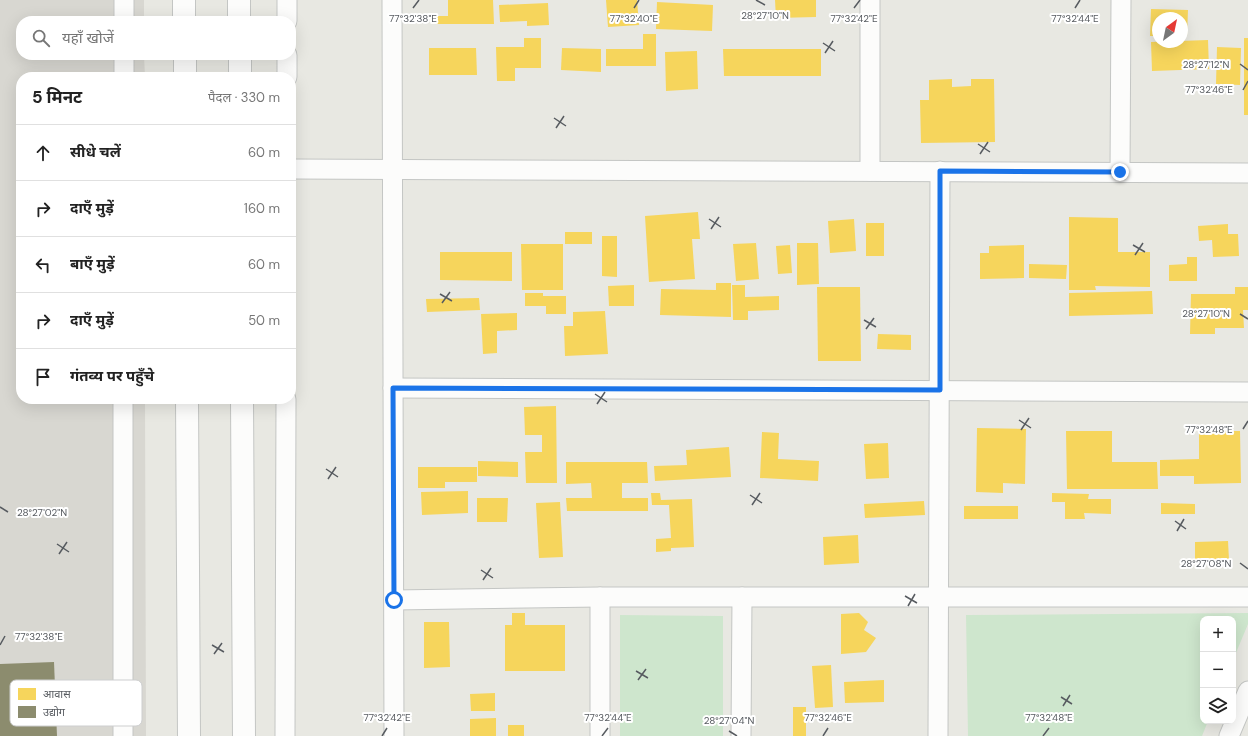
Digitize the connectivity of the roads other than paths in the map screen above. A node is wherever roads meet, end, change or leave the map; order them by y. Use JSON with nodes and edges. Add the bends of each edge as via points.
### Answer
{"nodes":[{"id":1,"x":124,"y":0,"type":"edge"},
{"id":2,"x":184,"y":0,"type":"edge"},
{"id":3,"x":239,"y":0,"type":"edge"},
{"id":4,"x":287,"y":0,"type":"edge"},
{"id":5,"x":392,"y":0,"type":"edge"},
{"id":6,"x":870,"y":0,"type":"edge"},
{"id":7,"x":1120,"y":0,"type":"edge"},
{"id":8,"x":124,"y":16,"type":"edge"},
{"id":9,"x":184,"y":16,"type":"edge"},
{"id":10,"x":239,"y":16,"type":"edge"},
{"id":11,"x":287,"y":16,"type":"edge"},
{"id":12,"x":124,"y":60,"type":"edge"},
{"id":13,"x":185,"y":60,"type":"edge"},
{"id":14,"x":240,"y":60,"type":"edge"},
{"id":15,"x":287,"y":60,"type":"edge"},
{"id":16,"x":124,"y":72,"type":"edge"},
{"id":17,"x":185,"y":72,"type":"edge"},
{"id":18,"x":240,"y":72,"type":"edge"},
{"id":19,"x":287,"y":72,"type":"edge"},
{"id":20,"x":296,"y":169,"type":"edge"},
{"id":21,"x":393,"y":169,"type":"junction"},
{"id":22,"x":870,"y":171,"type":"junction"},
{"id":23,"x":940,"y":171,"type":"junction"},
{"id":24,"x":1120,"y":172,"type":"junction"},
{"id":25,"x":1248,"y":173,"type":"edge"},
{"id":26,"x":393,"y":388,"type":"junction"},
{"id":27,"x":940,"y":390,"type":"junction"},
{"id":28,"x":1248,"y":392,"type":"edge"},
{"id":29,"x":123,"y":404,"type":"edge"},
{"id":30,"x":187,"y":404,"type":"edge"},
{"id":31,"x":242,"y":404,"type":"edge"},
{"id":32,"x":286,"y":404,"type":"edge"},
{"id":33,"x":600,"y":597,"type":"junction"},
{"id":34,"x":742,"y":597,"type":"junction"},
{"id":35,"x":1248,"y":597,"type":"edge"},
{"id":36,"x":939,"y":598,"type":"junction"},
{"id":37,"x":394,"y":600,"type":"junction"},
{"id":38,"x":123,"y":680,"type":"edge"},
{"id":39,"x":1248,"y":691,"type":"edge"},
{"id":40,"x":189,"y":736,"type":"edge"},
{"id":41,"x":244,"y":736,"type":"edge"},
{"id":42,"x":285,"y":736,"type":"edge"},
{"id":43,"x":394,"y":736,"type":"edge"},
{"id":44,"x":600,"y":736,"type":"edge"},
{"id":45,"x":741,"y":736,"type":"edge"},
{"id":46,"x":938,"y":736,"type":"edge"},
{"id":47,"x":1229,"y":736,"type":"edge"}],
"edges":[{"from":1,"to":8,"type":"street"},
{"from":2,"to":9,"type":"street"},
{"from":3,"to":10,"type":"street"},
{"from":4,"to":11,"type":"street"},
{"from":5,"to":21,"type":"street"},
{"from":6,"to":22,"type":"street"},
{"from":7,"to":24,"type":"street"},
{"from":12,"to":16,"type":"street"},
{"from":13,"to":17,"type":"street"},
{"from":14,"to":18,"type":"street"},
{"from":15,"to":19,"type":"street"},
{"from":20,"to":21,"type":"street"},
{"from":21,"to":22,"type":"street"},
{"from":21,"to":26,"type":"street"},
{"from":22,"to":23,"type":"street"},
{"from":23,"to":24,"type":"street"},
{"from":23,"to":27,"type":"street"},
{"from":24,"to":25,"type":"street"},
{"from":26,"to":27,"type":"street"},
{"from":26,"to":37,"type":"street"},
{"from":27,"to":28,"type":"street"},
{"from":27,"to":36,"type":"street"},
{"from":29,"to":38,"type":"street"},
{"from":30,"to":40,"type":"street"},
{"from":31,"to":41,"type":"street"},
{"from":32,"to":42,"type":"street"},
{"from":33,"to":34,"type":"street"},
{"from":33,"to":37,"type":"street"},
{"from":33,"to":44,"type":"street"},
{"from":34,"to":36,"type":"street"},
{"from":34,"to":45,"type":"street"},
{"from":35,"to":36,"type":"street"},
{"from":36,"to":46,"type":"street"},
{"from":37,"to":43,"type":"street"},
{"from":39,"to":47,"type":"street"}]}
